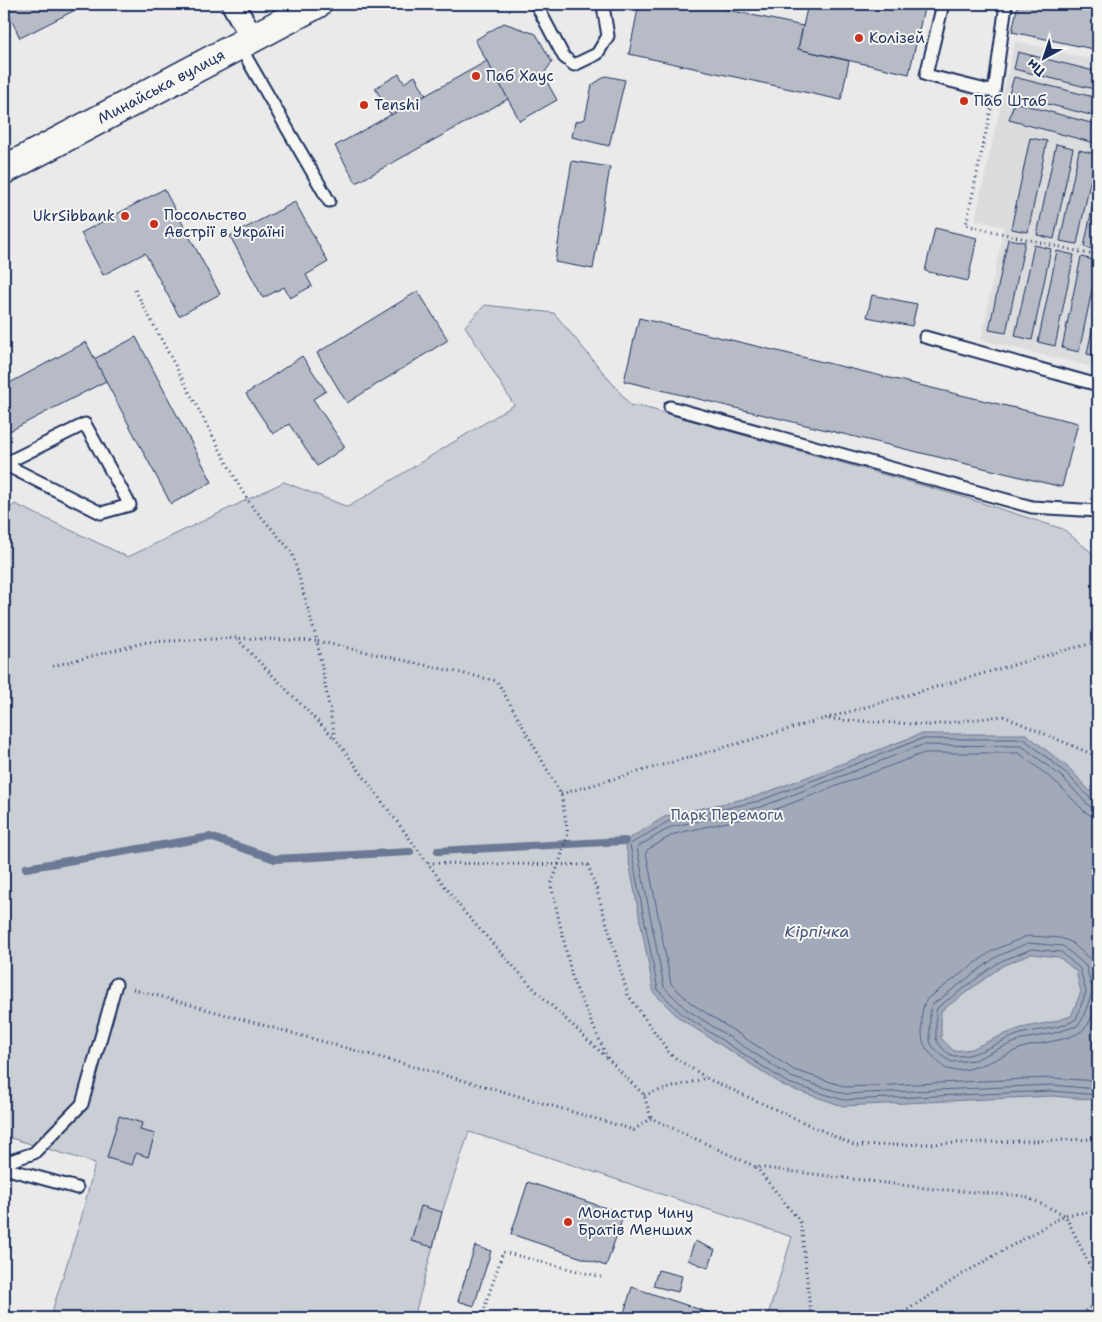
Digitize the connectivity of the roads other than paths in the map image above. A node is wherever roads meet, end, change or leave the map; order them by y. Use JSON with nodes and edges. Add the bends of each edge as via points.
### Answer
{"nodes":[{"id":1,"x":234,"y":4,"type":"edge"},
{"id":2,"x":317,"y":4,"type":"edge"},
{"id":3,"x":536,"y":4,"type":"edge"},
{"id":4,"x":602,"y":4,"type":"edge"},
{"id":5,"x":943,"y":4,"type":"edge"},
{"id":6,"x":1006,"y":4,"type":"edge"},
{"id":7,"x":246,"y":42,"type":"junction"},
{"id":8,"x":4,"y":170,"type":"edge"},
{"id":9,"x":329,"y":201,"type":"dead end"},
{"id":10,"x":924,"y":337,"type":"dead end"},
{"id":11,"x":1098,"y":385,"type":"edge"},
{"id":12,"x":670,"y":407,"type":"dead end"},
{"id":13,"x":4,"y":464,"type":"edge"},
{"id":14,"x":1098,"y":511,"type":"edge"},
{"id":15,"x":116,"y":984,"type":"road end"},
{"id":16,"x":4,"y":1163,"type":"edge"},
{"id":17,"x":4,"y":1168,"type":"edge"},
{"id":18,"x":77,"y":1188,"type":"dead end"}],
"edges":[{"from":1,"to":7,"type":"street"},
{"from":2,"to":7,"type":"main road","name":"Минайська вулиця"},
{"from":3,"to":4,"type":"lane","via":[[564,57],[574,65],[597,54],[608,36]]},
{"from":5,"to":6,"type":"lane","via":[[926,75],[994,92]]},
{"from":7,"to":8,"type":"main road","name":"Минайська вулиця"},
{"from":7,"to":9,"type":"lane"},
{"from":10,"to":11,"type":"lane"},
{"from":12,"to":14,"type":"lane","via":[[1032,507]]},
{"from":13,"to":13,"type":"lane","via":[[85,424],[130,505],[101,513]]},
{"from":15,"to":16,"type":"lane","via":[[82,1104],[34,1153]]},
{"from":17,"to":18,"type":"lane"}]}
